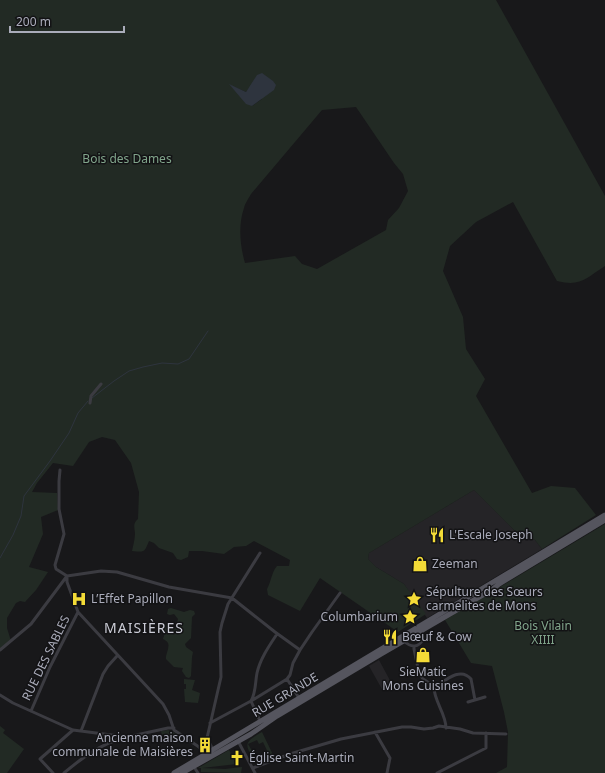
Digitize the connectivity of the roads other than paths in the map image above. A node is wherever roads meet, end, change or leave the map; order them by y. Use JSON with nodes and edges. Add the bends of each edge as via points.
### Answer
{"nodes":[{"id":1,"x":101,"y":384,"type":"dead end"},
{"id":2,"x":90,"y":403,"type":"dead end"},
{"id":3,"x":60,"y":470,"type":"dead end"},
{"id":4,"x":605,"y":515,"type":"edge"},
{"id":5,"x":605,"y":520,"type":"edge"},
{"id":6,"x":260,"y":553,"type":"dead end"},
{"id":7,"x":67,"y":576,"type":"junction"},
{"id":8,"x":340,"y":593,"type":"dead end"},
{"id":9,"x":232,"y":598,"type":"junction"},
{"id":10,"x":78,"y":612,"type":"junction"},
{"id":11,"x":422,"y":631,"type":"junction"},
{"id":12,"x":277,"y":634,"type":"junction"},
{"id":13,"x":406,"y":634,"type":"junction"},
{"id":14,"x":404,"y":641,"type":"junction"},
{"id":15,"x":414,"y":646,"type":"junction"},
{"id":16,"x":0,"y":650,"type":"edge"},
{"id":17,"x":300,"y":650,"type":"junction"},
{"id":18,"x":117,"y":656,"type":"junction"},
{"id":19,"x":287,"y":679,"type":"junction"},
{"id":20,"x":434,"y":686,"type":"junction"},
{"id":21,"x":0,"y":695,"type":"edge"},
{"id":22,"x":485,"y":697,"type":"dead end"},
{"id":23,"x":299,"y":698,"type":"junction"},
{"id":24,"x":475,"y":700,"type":"junction"},
{"id":25,"x":251,"y":701,"type":"junction"},
{"id":26,"x":468,"y":702,"type":"dead end"},
{"id":27,"x":31,"y":711,"type":"junction"},
{"id":28,"x":260,"y":721,"type":"junction"},
{"id":29,"x":210,"y":723,"type":"junction"},
{"id":30,"x":174,"y":728,"type":"junction"},
{"id":31,"x":446,"y":728,"type":"junction"},
{"id":32,"x":73,"y":730,"type":"junction"},
{"id":33,"x":81,"y":731,"type":"junction"},
{"id":34,"x":375,"y":732,"type":"junction"},
{"id":35,"x":486,"y":733,"type":"junction"},
{"id":36,"x":506,"y":734,"type":"dead end"},
{"id":37,"x":235,"y":736,"type":"junction"},
{"id":38,"x":127,"y":737,"type":"junction"},
{"id":39,"x":238,"y":742,"type":"junction"},
{"id":40,"x":214,"y":752,"type":"junction"},
{"id":41,"x":206,"y":757,"type":"junction"},
{"id":42,"x":194,"y":767,"type":"junction"},
{"id":43,"x":253,"y":768,"type":"junction"},
{"id":44,"x":53,"y":773,"type":"edge"},
{"id":45,"x":64,"y":773,"type":"edge"},
{"id":46,"x":174,"y":773,"type":"edge"},
{"id":47,"x":182,"y":773,"type":"edge"},
{"id":48,"x":198,"y":773,"type":"edge"},
{"id":49,"x":255,"y":773,"type":"edge"},
{"id":50,"x":388,"y":773,"type":"edge"},
{"id":51,"x":437,"y":773,"type":"edge"}],
"edges":[{"from":1,"to":2,"type":"street","via":[[90,398]]},
{"from":3,"to":7,"type":"street","via":[[59,509],[64,534],[55,568]]},
{"from":4,"to":13,"type":"main road","name":"RUE GRANDE"},
{"from":5,"to":11,"type":"main road","name":"RUE GRANDE"},
{"from":6,"to":9,"type":"street"},
{"from":7,"to":9,"type":"street","via":[[101,571],[117,572],[169,587]]},
{"from":7,"to":10,"type":"street"},
{"from":7,"to":16,"type":"street","via":[[36,619]]},
{"from":8,"to":17,"type":"street"},
{"from":9,"to":12,"type":"street"},
{"from":9,"to":29,"type":"street","via":[[221,628],[221,676]]},
{"from":10,"to":18,"type":"street"},
{"from":10,"to":27,"type":"street","name":"RUE DES SABLES"},
{"from":11,"to":14,"type":"main road","name":"RUE GRANDE"},
{"from":11,"to":15,"type":"street","via":[[422,641]]},
{"from":12,"to":17,"type":"street"},
{"from":12,"to":25,"type":"street","via":[[257,673]]},
{"from":13,"to":14,"type":"street"},
{"from":13,"to":23,"type":"main road","name":"RUE GRANDE"},
{"from":14,"to":15,"type":"street"},
{"from":14,"to":39,"type":"main road","name":"RUE GRANDE"},
{"from":15,"to":20,"type":"street","via":[[419,674]]},
{"from":17,"to":19,"type":"street"},
{"from":18,"to":30,"type":"street","via":[[163,704]]},
{"from":18,"to":33,"type":"street","via":[[103,674]]},
{"from":19,"to":23,"type":"street"},
{"from":19,"to":25,"type":"street"},
{"from":20,"to":24,"type":"street","via":[[456,674],[463,674],[471,679]]},
{"from":20,"to":31,"type":"street","via":[[434,692],[446,719]]},
{"from":21,"to":27,"type":"street"},
{"from":22,"to":24,"type":"street"},
{"from":23,"to":28,"type":"main road","name":"RUE GRANDE"},
{"from":24,"to":26,"type":"street"},
{"from":25,"to":28,"type":"street"},
{"from":25,"to":29,"type":"street"},
{"from":27,"to":32,"type":"street"},
{"from":28,"to":37,"type":"main road","name":"RUE GRANDE"},
{"from":29,"to":40,"type":"street","via":[[207,738]]},
{"from":30,"to":38,"type":"street"},
{"from":30,"to":41,"type":"street","via":[[199,747]]},
{"from":31,"to":34,"type":"street","via":[[402,727]]},
{"from":31,"to":35,"type":"street"},
{"from":32,"to":33,"type":"street"},
{"from":32,"to":44,"type":"street","via":[[40,759]]},
{"from":33,"to":38,"type":"street"},
{"from":34,"to":43,"type":"street","via":[[322,744]]},
{"from":34,"to":50,"type":"street","via":[[390,758]]},
{"from":35,"to":36,"type":"street"},
{"from":35,"to":51,"type":"street","via":[[486,748]]},
{"from":37,"to":39,"type":"street"},
{"from":37,"to":40,"type":"main road","name":"RUE GRANDE"},
{"from":38,"to":45,"type":"street","via":[[96,749]]},
{"from":39,"to":40,"type":"main road","name":"RUE GRANDE"},
{"from":39,"to":43,"type":"street"},
{"from":40,"to":41,"type":"main road","name":"RUE GRANDE"},
{"from":41,"to":42,"type":"main road","name":"RUE GRANDE"},
{"from":41,"to":46,"type":"main road","name":"RUE GRANDE"},
{"from":42,"to":47,"type":"main road","name":"RUE GRANDE"},
{"from":42,"to":48,"type":"street"},
{"from":43,"to":49,"type":"street"}]}
